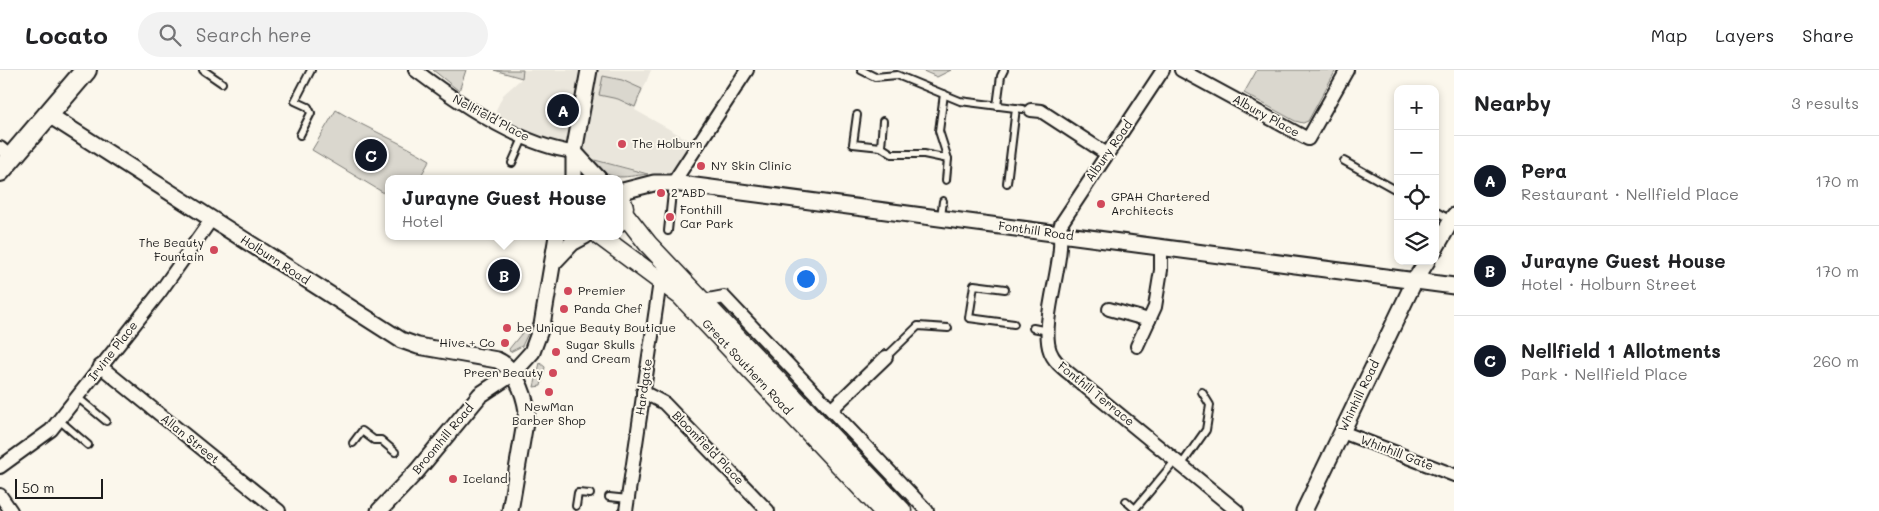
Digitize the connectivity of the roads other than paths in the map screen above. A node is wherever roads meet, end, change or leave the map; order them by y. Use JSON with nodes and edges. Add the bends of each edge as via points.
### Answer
{"nodes":[{"id":1,"x":86,"y":70,"type":"edge"},
{"id":2,"x":203,"y":70,"type":"edge"},
{"id":3,"x":311,"y":70,"type":"edge"},
{"id":4,"x":415,"y":70,"type":"edge"},
{"id":5,"x":589,"y":70,"type":"edge"},
{"id":6,"x":747,"y":70,"type":"edge"},
{"id":7,"x":860,"y":70,"type":"edge"},
{"id":8,"x":1004,"y":70,"type":"edge"},
{"id":9,"x":1163,"y":70,"type":"edge"},
{"id":10,"x":1181,"y":70,"type":"edge"},
{"id":11,"x":1347,"y":70,"type":"edge"},
{"id":12,"x":222,"y":83,"type":"dead end"},
{"id":13,"x":944,"y":94,"type":"junction"},
{"id":14,"x":997,"y":106,"type":"junction"},
{"id":15,"x":1023,"y":109,"type":"junction"},
{"id":16,"x":49,"y":115,"type":"junction"},
{"id":17,"x":857,"y":115,"type":"dead end"},
{"id":18,"x":883,"y":121,"type":"dead end"},
{"id":19,"x":300,"y":135,"type":"dead end"},
{"id":20,"x":524,"y":136,"type":"junction"},
{"id":21,"x":881,"y":147,"type":"junction"},
{"id":22,"x":574,"y":152,"type":"junction"},
{"id":23,"x":1107,"y":154,"type":"junction"},
{"id":24,"x":4,"y":159,"type":"edge"},
{"id":25,"x":948,"y":159,"type":"junction"},
{"id":26,"x":1344,"y":162,"type":"dead end"},
{"id":27,"x":512,"y":163,"type":"dead end"},
{"id":28,"x":574,"y":175,"type":"edge"},
{"id":29,"x":595,"y":175,"type":"edge"},
{"id":30,"x":946,"y":180,"type":"dead end"},
{"id":31,"x":673,"y":183,"type":"junction"},
{"id":32,"x":1007,"y":183,"type":"dead end"},
{"id":33,"x":1394,"y":189,"type":"edge"},
{"id":34,"x":623,"y":191,"type":"edge"},
{"id":35,"x":943,"y":202,"type":"dead end"},
{"id":36,"x":1439,"y":213,"type":"edge"},
{"id":37,"x":941,"y":217,"type":"junction"},
{"id":38,"x":1453,"y":218,"type":"edge"},
{"id":39,"x":623,"y":219,"type":"edge"},
{"id":40,"x":212,"y":220,"type":"junction"},
{"id":41,"x":668,"y":231,"type":"dead end"},
{"id":42,"x":1059,"y":234,"type":"junction"},
{"id":43,"x":556,"y":240,"type":"edge"},
{"id":44,"x":578,"y":240,"type":"edge"},
{"id":45,"x":607,"y":240,"type":"edge"},
{"id":46,"x":1439,"y":242,"type":"edge"},
{"id":47,"x":1161,"y":246,"type":"junction"},
{"id":48,"x":553,"y":263,"type":"junction"},
{"id":49,"x":1424,"y":265,"type":"edge"},
{"id":50,"x":664,"y":272,"type":"junction"},
{"id":51,"x":1414,"y":280,"type":"junction"},
{"id":52,"x":1454,"y":286,"type":"edge"},
{"id":53,"x":1005,"y":289,"type":"dead end"},
{"id":54,"x":703,"y":301,"type":"junction"},
{"id":55,"x":1109,"y":309,"type":"dead end"},
{"id":56,"x":1149,"y":320,"type":"junction"},
{"id":57,"x":1014,"y":324,"type":"dead end"},
{"id":58,"x":948,"y":328,"type":"dead end"},
{"id":59,"x":1033,"y":328,"type":"dead end"},
{"id":60,"x":1048,"y":331,"type":"junction"},
{"id":61,"x":1137,"y":346,"type":"dead end"},
{"id":62,"x":886,"y":357,"type":"joint"},
{"id":63,"x":100,"y":366,"type":"junction"},
{"id":64,"x":513,"y":373,"type":"junction"},
{"id":65,"x":643,"y":392,"type":"junction"},
{"id":66,"x":1202,"y":392,"type":"dead end"},
{"id":67,"x":77,"y":397,"type":"junction"},
{"id":68,"x":832,"y":409,"type":"junction"},
{"id":69,"x":59,"y":420,"type":"junction"},
{"id":70,"x":106,"y":421,"type":"dead end"},
{"id":71,"x":1342,"y":432,"type":"junction"},
{"id":72,"x":353,"y":443,"type":"dead end"},
{"id":73,"x":88,"y":445,"type":"dead end"},
{"id":74,"x":395,"y":452,"type":"dead end"},
{"id":75,"x":1179,"y":462,"type":"junction"},
{"id":76,"x":0,"y":467,"type":"edge"},
{"id":77,"x":1453,"y":473,"type":"edge"},
{"id":78,"x":590,"y":494,"type":"dead end"},
{"id":79,"x":0,"y":495,"type":"edge"},
{"id":80,"x":609,"y":497,"type":"dead end"},
{"id":81,"x":1126,"y":501,"type":"dead end"},
{"id":82,"x":627,"y":505,"type":"edge"},
{"id":83,"x":576,"y":506,"type":"dead end"},
{"id":84,"x":11,"y":511,"type":"edge"},
{"id":85,"x":279,"y":511,"type":"edge"},
{"id":86,"x":379,"y":511,"type":"edge"},
{"id":87,"x":510,"y":511,"type":"edge"},
{"id":88,"x":768,"y":511,"type":"edge"},
{"id":89,"x":884,"y":511,"type":"edge"},
{"id":90,"x":902,"y":511,"type":"edge"},
{"id":91,"x":927,"y":511,"type":"edge"},
{"id":92,"x":1238,"y":511,"type":"edge"},
{"id":93,"x":1304,"y":511,"type":"edge"}],
"edges":[{"from":1,"to":16,"type":"main road"},
{"from":2,"to":12,"type":"lane"},
{"from":3,"to":19,"type":"lane","via":[[295,101],[308,107],[311,113]]},
{"from":4,"to":20,"type":"street","name":"Nellfield Place","via":[[456,101]]},
{"from":5,"to":22,"type":"street"},
{"from":6,"to":31,"type":"street"},
{"from":7,"to":13,"type":"lane","via":[[875,77],[897,75]]},
{"from":8,"to":14,"type":"lane"},
{"from":9,"to":23,"type":"street","name":"Albury Road"},
{"from":10,"to":11,"type":"street","name":"Albury Place","via":[[1308,139]]},
{"from":13,"to":14,"type":"lane","via":[[960,101]]},
{"from":13,"to":25,"type":"lane","via":[[940,131]]},
{"from":14,"to":15,"type":"lane"},
{"from":15,"to":23,"type":"street","via":[[1041,111]]},
{"from":15,"to":32,"type":"lane"},
{"from":16,"to":24,"type":"main road"},
{"from":16,"to":40,"type":"street","name":"Holburn Road"},
{"from":17,"to":21,"type":"lane","via":[[853,144]]},
{"from":18,"to":21,"type":"lane"},
{"from":20,"to":22,"type":"street","name":"Nellfield Place"},
{"from":20,"to":27,"type":"lane"},
{"from":21,"to":25,"type":"lane","via":[[892,154],[924,154]]},
{"from":22,"to":28,"type":"street"},
{"from":22,"to":29,"type":"street"},
{"from":23,"to":42,"type":"street","name":"Albury Road","via":[[1060,224]]},
{"from":25,"to":30,"type":"lane"},
{"from":26,"to":33,"type":"lane"},
{"from":31,"to":34,"type":"street","name":"Fonthill Road","via":[[654,183]]},
{"from":31,"to":37,"type":"street","name":"Fonthill Road"},
{"from":31,"to":41,"type":"lane"},
{"from":35,"to":37,"type":"lane"},
{"from":36,"to":38,"type":"lane"},
{"from":37,"to":42,"type":"street","name":"Fonthill Road"},
{"from":38,"to":46,"type":"street"},
{"from":39,"to":50,"type":"main road","name":"Great Southern Road","via":[[648,244]]},
{"from":40,"to":63,"type":"street","name":"Irvine Place","via":[[160,292]]},
{"from":40,"to":64,"type":"street","name":"Holburn Road","via":[[401,340],[497,360]]},
{"from":42,"to":47,"type":"street","name":"Fonthill Road"},
{"from":42,"to":60,"type":"street","name":"Fonthill Terrace"},
{"from":43,"to":48,"type":"street","name":"Broomhill Road"},
{"from":44,"to":48,"type":"street"},
{"from":45,"to":50,"type":"main road","name":"Great Southern Road"},
{"from":47,"to":51,"type":"street","name":"Fonthill Road"},
{"from":47,"to":56,"type":"street","via":[[1161,270],[1155,307]]},
{"from":48,"to":64,"type":"street","name":"Broomhill Road","via":[[536,346]]},
{"from":49,"to":51,"type":"street","name":"Whinhill Road"},
{"from":50,"to":54,"type":"main road","name":"Great Southern Road"},
{"from":50,"to":65,"type":"street","name":"Hardgate"},
{"from":50,"to":89,"type":"main road","name":"Great Southern Road","via":[[682,296]]},
{"from":51,"to":52,"type":"street","name":"Fonthill Road"},
{"from":51,"to":71,"type":"street","name":"Whinhill Road"},
{"from":53,"to":57,"type":"lane","via":[[974,285],[969,318]]},
{"from":54,"to":68,"type":"street","name":"Great Southern Road","via":[[724,297]]},
{"from":54,"to":90,"type":"main road","name":"Great Southern Road"},
{"from":55,"to":56,"type":"street"},
{"from":56,"to":61,"type":"street"},
{"from":58,"to":62,"type":"lane","via":[[918,326]]},
{"from":59,"to":60,"type":"lane"},
{"from":60,"to":75,"type":"street","name":"Fonthill Terrace","via":[[1048,346],[1054,360]]},
{"from":62,"to":68,"type":"street"},
{"from":63,"to":67,"type":"street","name":"Irvine Place"},
{"from":63,"to":85,"type":"street","name":"Allan Street"},
{"from":64,"to":86,"type":"street","name":"Broomhill Road","via":[[480,395],[413,468]]},
{"from":64,"to":87,"type":"street","via":[[523,394],[527,420]]},
{"from":65,"to":82,"type":"street","name":"Hardgate"},
{"from":65,"to":88,"type":"street","name":"Bloomfield Place","via":[[664,403]]},
{"from":66,"to":75,"type":"lane","via":[[1210,405],[1206,430]]},
{"from":67,"to":69,"type":"street","name":"Irvine Place"},
{"from":67,"to":70,"type":"lane"},
{"from":68,"to":91,"type":"street","name":"Great Southern Road"},
{"from":69,"to":73,"type":"lane"},
{"from":69,"to":76,"type":"street","name":"Irvine Place","via":[[51,430]]},
{"from":71,"to":77,"type":"street","name":"Whinhill Gate"},
{"from":71,"to":93,"type":"street","name":"Whinhill Road"},
{"from":72,"to":74,"type":"lane","via":[[362,431]]},
{"from":75,"to":81,"type":"lane","via":[[1135,509]]},
{"from":75,"to":92,"type":"street","name":"Fonthill Terrace"},
{"from":78,"to":83,"type":"lane","via":[[578,493]]},
{"from":79,"to":84,"type":"street"},
{"from":80,"to":82,"type":"lane"}]}
